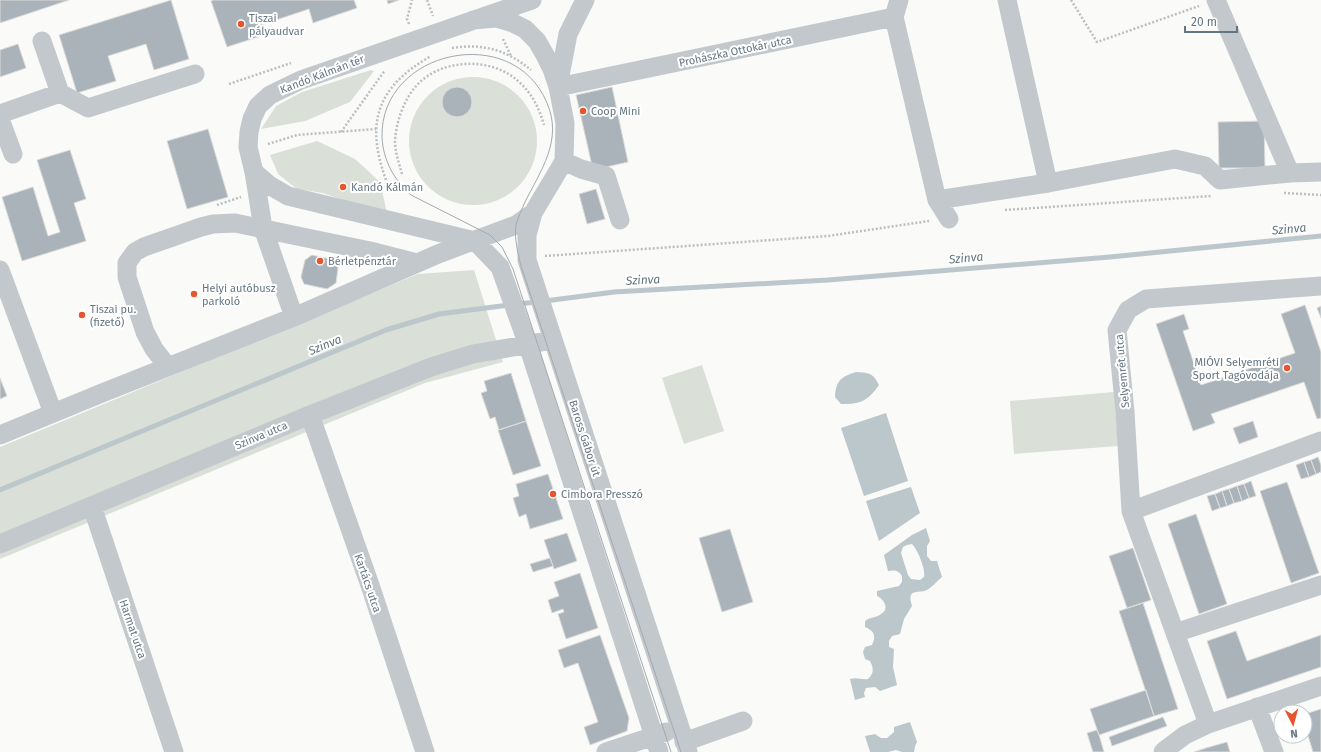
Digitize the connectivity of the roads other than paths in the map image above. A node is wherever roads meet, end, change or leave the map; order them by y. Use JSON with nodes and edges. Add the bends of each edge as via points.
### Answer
{"nodes":[{"id":1,"x":532,"y":0,"type":"edge"},
{"id":2,"x":585,"y":0,"type":"edge"},
{"id":3,"x":1007,"y":0,"type":"edge"},
{"id":4,"x":1208,"y":3,"type":"edge"},
{"id":5,"x":897,"y":9,"type":"edge"},
{"id":6,"x":473,"y":20,"type":"junction"},
{"id":7,"x":42,"y":41,"type":"dead end"},
{"id":8,"x":195,"y":74,"type":"dead end"},
{"id":9,"x":558,"y":87,"type":"junction"},
{"id":10,"x":60,"y":93,"type":"junction"},
{"id":11,"x":0,"y":114,"type":"edge"},
{"id":12,"x":0,"y":119,"type":"edge"},
{"id":13,"x":13,"y":154,"type":"dead end"},
{"id":14,"x":564,"y":161,"type":"junction"},
{"id":15,"x":254,"y":172,"type":"junction"},
{"id":16,"x":1321,"y":172,"type":"edge"},
{"id":17,"x":1290,"y":173,"type":"junction"},
{"id":18,"x":1048,"y":183,"type":"junction"},
{"id":19,"x":937,"y":200,"type":"junction"},
{"id":20,"x":533,"y":213,"type":"junction"},
{"id":21,"x":949,"y":219,"type":"road end"},
{"id":22,"x":620,"y":220,"type":"dead end"},
{"id":23,"x":263,"y":228,"type":"junction"},
{"id":24,"x":475,"y":241,"type":"junction"},
{"id":25,"x":417,"y":263,"type":"junction"},
{"id":26,"x":0,"y":270,"type":"edge"},
{"id":27,"x":1321,"y":286,"type":"edge"},
{"id":28,"x":294,"y":317,"type":"junction"},
{"id":29,"x":553,"y":340,"type":"junction"},
{"id":30,"x":528,"y":345,"type":"junction"},
{"id":31,"x":168,"y":367,"type":"junction"},
{"id":32,"x":53,"y":413,"type":"junction"},
{"id":33,"x":310,"y":415,"type":"junction"},
{"id":34,"x":0,"y":435,"type":"edge"},
{"id":35,"x":1321,"y":441,"type":"edge"},
{"id":36,"x":92,"y":506,"type":"junction"},
{"id":37,"x":1131,"y":511,"type":"junction"},
{"id":38,"x":0,"y":544,"type":"edge"},
{"id":39,"x":1321,"y":585,"type":"edge"},
{"id":40,"x":1175,"y":634,"type":"junction"},
{"id":41,"x":1321,"y":686,"type":"edge"},
{"id":42,"x":1257,"y":707,"type":"junction"},
{"id":43,"x":743,"y":721,"type":"dead end"},
{"id":44,"x":1208,"y":724,"type":"junction"},
{"id":45,"x":684,"y":741,"type":"edge"},
{"id":46,"x":657,"y":744,"type":"edge"},
{"id":47,"x":1269,"y":748,"type":"edge"},
{"id":48,"x":174,"y":752,"type":"edge"},
{"id":49,"x":425,"y":752,"type":"edge"},
{"id":50,"x":606,"y":752,"type":"edge"},
{"id":51,"x":1163,"y":752,"type":"edge"}],
"edges":[{"from":1,"to":6,"type":"street","name":"Kandó Kálmán tér"},
{"from":2,"to":9,"type":"street","via":[[568,34]]},
{"from":3,"to":18,"type":"street"},
{"from":4,"to":17,"type":"street"},
{"from":5,"to":9,"type":"street","name":"Prohászka Ottokár utca"},
{"from":5,"to":19,"type":"street"},
{"from":6,"to":9,"type":"street","via":[[496,18],[513,22],[525,29],[537,41],[545,55]]},
{"from":6,"to":15,"type":"street","name":"Kandó Kálmán tér","via":[[301,80],[270,95],[258,106],[249,132],[248,147]]},
{"from":7,"to":10,"type":"street"},
{"from":8,"to":10,"type":"street","via":[[88,108]]},
{"from":9,"to":14,"type":"street","via":[[565,123]]},
{"from":10,"to":11,"type":"street"},
{"from":12,"to":13,"type":"street"},
{"from":14,"to":20,"type":"street"},
{"from":14,"to":22,"type":"street","via":[[606,176]]},
{"from":15,"to":23,"type":"street","name":"Kandó Kálmán tér"},
{"from":15,"to":24,"type":"street","via":[[288,196]]},
{"from":16,"to":17,"type":"street"},
{"from":17,"to":18,"type":"street","via":[[1220,180],[1205,166],[1175,159]]},
{"from":18,"to":19,"type":"street"},
{"from":19,"to":21,"type":"street"},
{"from":20,"to":24,"type":"street","via":[[516,225]]},
{"from":20,"to":29,"type":"street","name":"Baross Gábor út","via":[[527,235],[527,260]]},
{"from":23,"to":25,"type":"street"},
{"from":23,"to":28,"type":"street","name":"Kandó Kálmán tér"},
{"from":23,"to":31,"type":"street","via":[[235,223],[213,224],[144,247],[131,257],[127,264],[127,277],[145,332]]},
{"from":24,"to":25,"type":"street"},
{"from":24,"to":30,"type":"street","via":[[500,267]]},
{"from":25,"to":28,"type":"street"},
{"from":26,"to":32,"type":"street"},
{"from":27,"to":37,"type":"street","name":"Selyemrét utca","via":[[1146,299],[1128,310],[1117,330]]},
{"from":28,"to":31,"type":"street"},
{"from":29,"to":30,"type":"street","name":"Szinva utca"},
{"from":29,"to":45,"type":"street","name":"Baross Gábor út"},
{"from":30,"to":33,"type":"street","name":"Szinva utca","via":[[473,354],[431,367]]},
{"from":30,"to":46,"type":"street"},
{"from":31,"to":32,"type":"street"},
{"from":32,"to":34,"type":"street"},
{"from":33,"to":36,"type":"street","name":"Szinva utca"},
{"from":33,"to":49,"type":"street","name":"Kartács utca"},
{"from":35,"to":37,"type":"street"},
{"from":36,"to":38,"type":"street","name":"Szinva utca"},
{"from":36,"to":48,"type":"street","name":"Harmat utca"},
{"from":37,"to":40,"type":"street","name":"Selyemrét utca"},
{"from":39,"to":40,"type":"street"},
{"from":40,"to":44,"type":"street","name":"Selyemrét utca"},
{"from":41,"to":42,"type":"street"},
{"from":42,"to":44,"type":"street"},
{"from":42,"to":47,"type":"street"},
{"from":43,"to":45,"type":"street"},
{"from":44,"to":51,"type":"street","via":[[1185,735]]},
{"from":45,"to":46,"type":"street"},
{"from":46,"to":50,"type":"street"}]}
